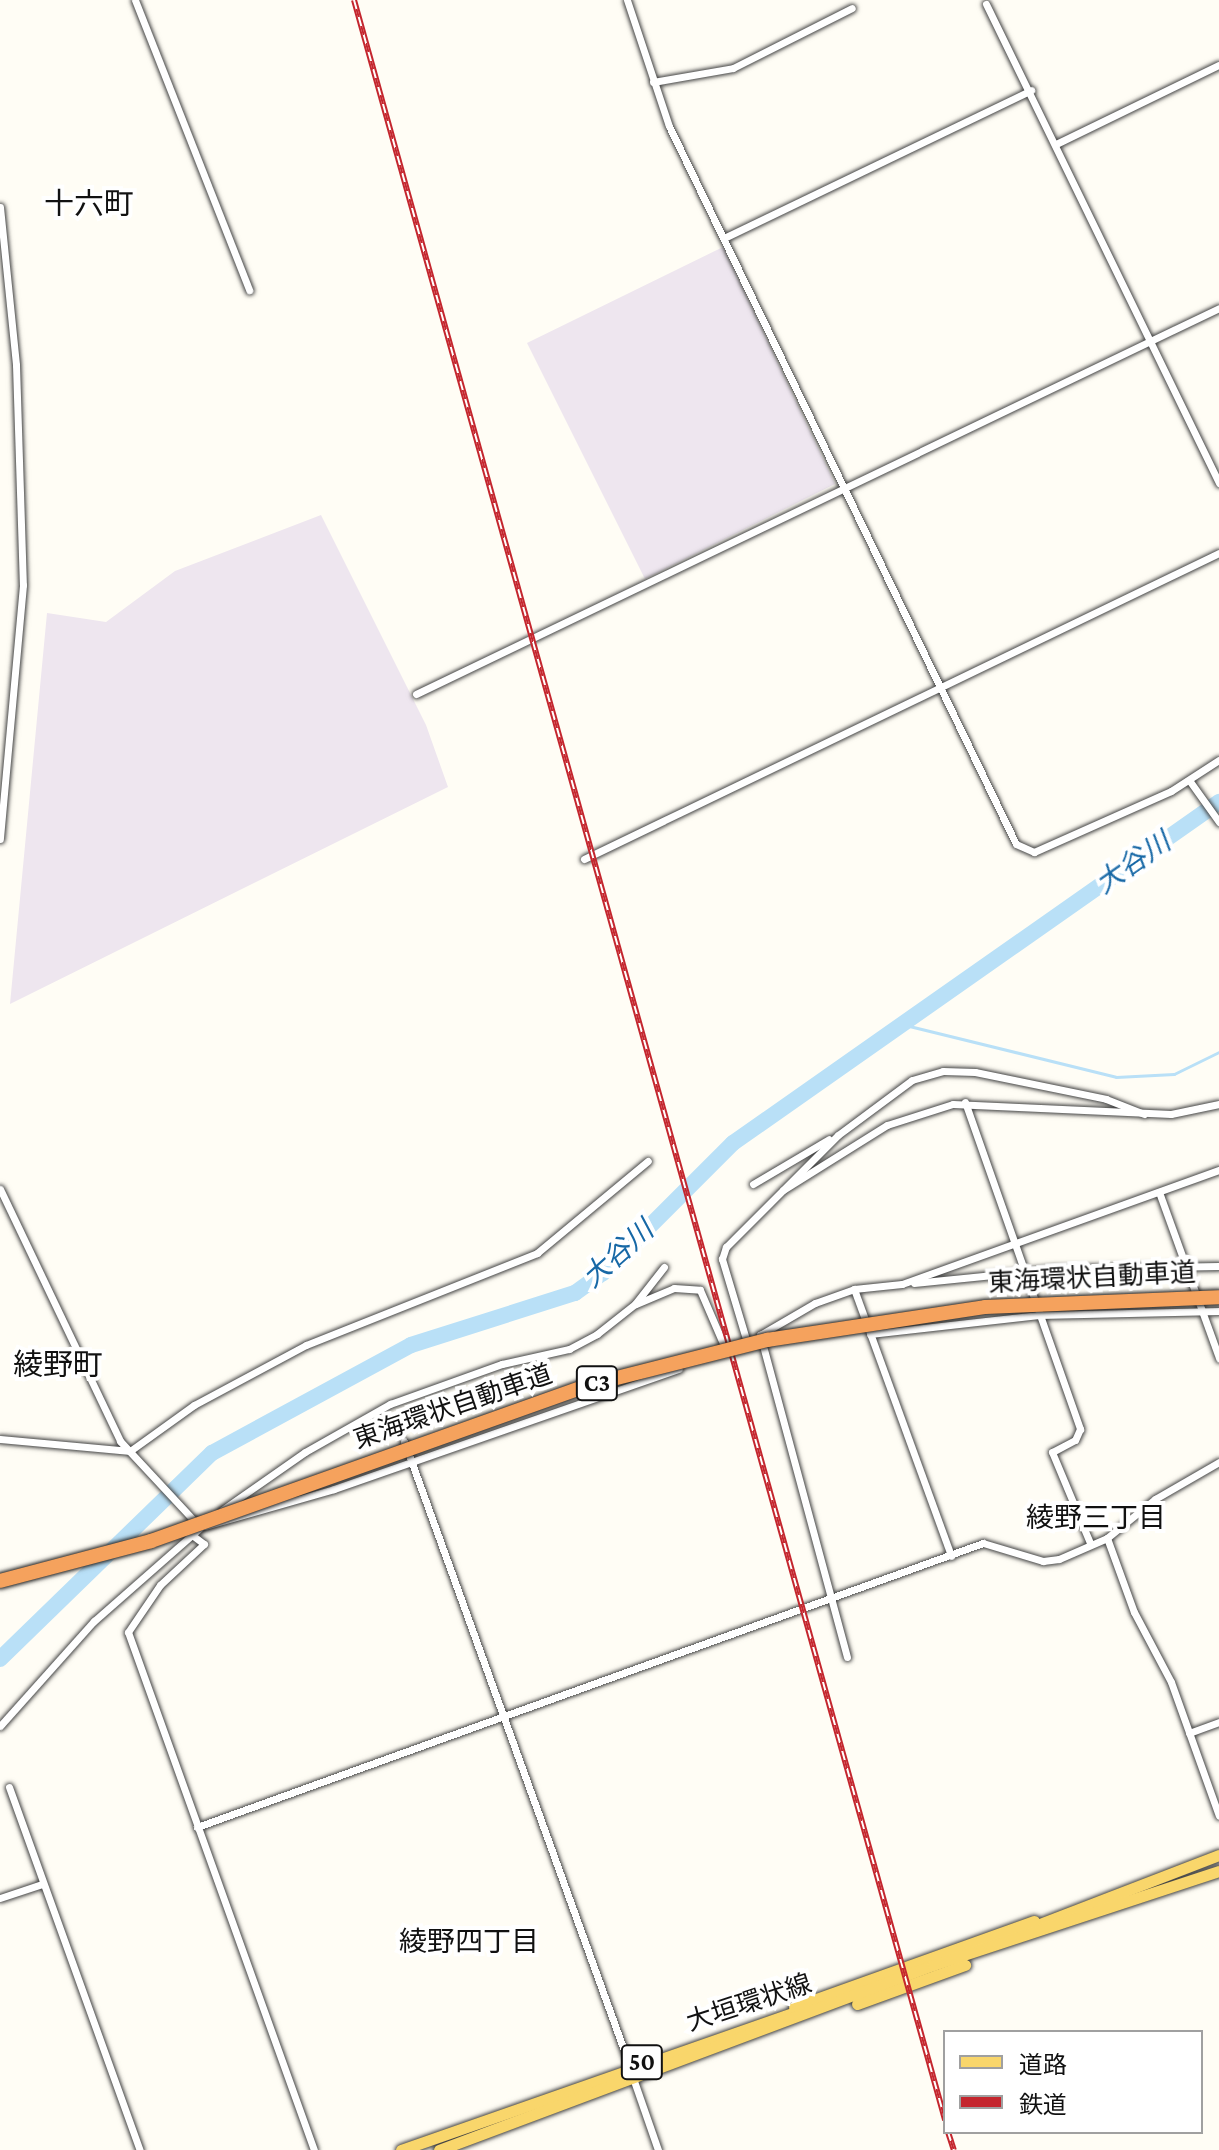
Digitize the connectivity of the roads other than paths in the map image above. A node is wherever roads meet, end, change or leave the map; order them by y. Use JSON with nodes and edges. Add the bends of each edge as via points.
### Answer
{"nodes":[{"id":1,"x":135,"y":0,"type":"edge"},
{"id":2,"x":627,"y":0,"type":"edge"},
{"id":3,"x":986,"y":4,"type":"dead end"},
{"id":4,"x":852,"y":8,"type":"dead end"},
{"id":5,"x":1219,"y":65,"type":"edge"},
{"id":6,"x":653,"y":82,"type":"junction"},
{"id":7,"x":1031,"y":90,"type":"junction"},
{"id":8,"x":1056,"y":144,"type":"junction"},
{"id":9,"x":0,"y":207,"type":"edge"},
{"id":10,"x":724,"y":238,"type":"junction"},
{"id":11,"x":249,"y":290,"type":"dead end"},
{"id":12,"x":1219,"y":308,"type":"edge"},
{"id":13,"x":1152,"y":340,"type":"junction"},
{"id":14,"x":1219,"y":483,"type":"edge"},
{"id":15,"x":844,"y":488,"type":"junction"},
{"id":16,"x":1219,"y":553,"type":"edge"},
{"id":17,"x":939,"y":686,"type":"junction"},
{"id":18,"x":416,"y":694,"type":"dead end"},
{"id":19,"x":1219,"y":760,"type":"edge"},
{"id":20,"x":1189,"y":780,"type":"junction"},
{"id":21,"x":1219,"y":822,"type":"edge"},
{"id":22,"x":0,"y":839,"type":"edge"},
{"id":23,"x":584,"y":859,"type":"dead end"},
{"id":24,"x":965,"y":1102,"type":"junction"},
{"id":25,"x":1219,"y":1104,"type":"edge"},
{"id":26,"x":1144,"y":1114,"type":"junction"},
{"id":27,"x":838,"y":1135,"type":"junction"},
{"id":28,"x":648,"y":1161,"type":"dead end"},
{"id":29,"x":1219,"y":1170,"type":"edge"},
{"id":30,"x":753,"y":1184,"type":"dead end"},
{"id":31,"x":0,"y":1189,"type":"edge"},
{"id":32,"x":1159,"y":1192,"type":"junction"},
{"id":33,"x":774,"y":1195,"type":"junction"},
{"id":34,"x":1014,"y":1243,"type":"junction"},
{"id":35,"x":1186,"y":1265,"type":"junction"},
{"id":36,"x":1219,"y":1266,"type":"edge"},
{"id":37,"x":664,"y":1267,"type":"dead end"},
{"id":38,"x":1024,"y":1272,"type":"junction"},
{"id":39,"x":902,"y":1284,"type":"junction"},
{"id":40,"x":854,"y":1289,"type":"junction"},
{"id":41,"x":1219,"y":1297,"type":"edge"},
{"id":42,"x":635,"y":1304,"type":"junction"},
{"id":43,"x":1203,"y":1311,"type":"junction"},
{"id":44,"x":1219,"y":1311,"type":"edge"},
{"id":45,"x":1039,"y":1315,"type":"junction"},
{"id":46,"x":870,"y":1334,"type":"junction"},
{"id":47,"x":760,"y":1335,"type":"junction"},
{"id":48,"x":746,"y":1339,"type":"junction"},
{"id":49,"x":721,"y":1349,"type":"junction"},
{"id":50,"x":1219,"y":1358,"type":"edge"},
{"id":51,"x":0,"y":1439,"type":"edge"},
{"id":52,"x":404,"y":1441,"type":"dead end"},
{"id":53,"x":130,"y":1451,"type":"junction"},
{"id":54,"x":411,"y":1461,"type":"junction"},
{"id":55,"x":1219,"y":1462,"type":"edge"},
{"id":56,"x":202,"y":1527,"type":"junction"},
{"id":57,"x":192,"y":1535,"type":"junction"},
{"id":58,"x":1107,"y":1538,"type":"junction"},
{"id":59,"x":1090,"y":1543,"type":"junction"},
{"id":60,"x":951,"y":1556,"type":"junction"},
{"id":61,"x":0,"y":1581,"type":"edge"},
{"id":62,"x":832,"y":1599,"type":"junction"},
{"id":63,"x":847,"y":1657,"type":"dead end"},
{"id":64,"x":502,"y":1718,"type":"junction"},
{"id":65,"x":1219,"y":1722,"type":"edge"},
{"id":66,"x":0,"y":1726,"type":"edge"},
{"id":67,"x":1189,"y":1733,"type":"junction"},
{"id":68,"x":9,"y":1787,"type":"dead end"},
{"id":69,"x":1219,"y":1816,"type":"edge"},
{"id":70,"x":197,"y":1827,"type":"junction"},
{"id":71,"x":1219,"y":1855,"type":"edge"},
{"id":72,"x":1219,"y":1871,"type":"edge"},
{"id":73,"x":42,"y":1884,"type":"junction"},
{"id":74,"x":0,"y":1898,"type":"edge"},
{"id":75,"x":1045,"y":1926,"type":"junction"},
{"id":76,"x":785,"y":2019,"type":"junction"},
{"id":77,"x":630,"y":2067,"type":"junction"},
{"id":78,"x":634,"y":2081,"type":"junction"},
{"id":79,"x":140,"y":2150,"type":"edge"},
{"id":80,"x":314,"y":2150,"type":"edge"},
{"id":81,"x":401,"y":2150,"type":"edge"},
{"id":82,"x":439,"y":2150,"type":"edge"},
{"id":83,"x":658,"y":2150,"type":"edge"}],
"edges":[{"from":1,"to":11,"type":"street"},
{"from":2,"to":6,"type":"street"},
{"from":3,"to":7,"type":"street"},
{"from":4,"to":6,"type":"street","via":[[733,68]]},
{"from":5,"to":8,"type":"street"},
{"from":6,"to":10,"type":"street"},
{"from":7,"to":8,"type":"street"},
{"from":7,"to":10,"type":"street"},
{"from":8,"to":13,"type":"street"},
{"from":9,"to":22,"type":"street","via":[[16,365],[23,585]]},
{"from":10,"to":15,"type":"street"},
{"from":12,"to":13,"type":"street"},
{"from":13,"to":14,"type":"street"},
{"from":13,"to":15,"type":"street"},
{"from":15,"to":17,"type":"street"},
{"from":15,"to":18,"type":"street"},
{"from":16,"to":17,"type":"street"},
{"from":17,"to":20,"type":"street","via":[[1024,851],[1034,852]]},
{"from":17,"to":23,"type":"street"},
{"from":19,"to":20,"type":"street"},
{"from":20,"to":21,"type":"street"},
{"from":24,"to":26,"type":"street"},
{"from":24,"to":33,"type":"street","via":[[887,1125]]},
{"from":24,"to":34,"type":"street"},
{"from":25,"to":26,"type":"street"},
{"from":26,"to":27,"type":"street","via":[[1106,1099],[943,1071],[912,1080]]},
{"from":27,"to":30,"type":"street"},
{"from":27,"to":33,"type":"street"},
{"from":28,"to":53,"type":"street","via":[[537,1253],[306,1345],[194,1405]]},
{"from":29,"to":32,"type":"street"},
{"from":31,"to":53,"type":"street","via":[[120,1441]]},
{"from":32,"to":34,"type":"street"},
{"from":32,"to":35,"type":"street"},
{"from":33,"to":48,"type":"street","via":[[722,1259]]},
{"from":34,"to":38,"type":"street"},
{"from":34,"to":39,"type":"street"},
{"from":35,"to":36,"type":"street"},
{"from":35,"to":38,"type":"street"},
{"from":35,"to":43,"type":"street"},
{"from":37,"to":42,"type":"street"},
{"from":38,"to":39,"type":"street"},
{"from":38,"to":45,"type":"street"},
{"from":39,"to":40,"type":"street"},
{"from":40,"to":46,"type":"street"},
{"from":40,"to":47,"type":"street","via":[[815,1303]]},
{"from":41,"to":61,"type":"highway","name":"東海環状自動車道","number":"C3","bridge":true,"via":[[985,1307],[753,1343],[589,1385],[151,1541]]},
{"from":42,"to":49,"type":"street","via":[[674,1288],[700,1290]]},
{"from":42,"to":56,"type":"street","via":[[569,1349],[502,1364],[348,1426]]},
{"from":43,"to":44,"type":"street"},
{"from":43,"to":45,"type":"street"},
{"from":43,"to":50,"type":"street"},
{"from":45,"to":46,"type":"street"},
{"from":45,"to":59,"type":"street","via":[[1080,1429],[1075,1440],[1052,1452]]},
{"from":46,"to":60,"type":"street"},
{"from":47,"to":48,"type":"street"},
{"from":47,"to":62,"type":"street"},
{"from":48,"to":49,"type":"street"},
{"from":49,"to":54,"type":"street","via":[[701,1362]]},
{"from":51,"to":53,"type":"street"},
{"from":52,"to":54,"type":"street"},
{"from":53,"to":56,"type":"street"},
{"from":54,"to":56,"type":"street"},
{"from":54,"to":64,"type":"street"},
{"from":55,"to":58,"type":"street","via":[[1155,1499]]},
{"from":56,"to":57,"type":"street"},
{"from":57,"to":66,"type":"street","via":[[94,1621]]},
{"from":57,"to":70,"type":"street","via":[[204,1544],[160,1585],[128,1632]]},
{"from":58,"to":59,"type":"street"},
{"from":58,"to":67,"type":"street"},
{"from":59,"to":60,"type":"street","via":[[1043,1561],[995,1542]]},
{"from":60,"to":62,"type":"street"},
{"from":62,"to":63,"type":"street"},
{"from":62,"to":64,"type":"street"},
{"from":64,"to":70,"type":"street"},
{"from":64,"to":77,"type":"street"},
{"from":65,"to":67,"type":"street"},
{"from":67,"to":69,"type":"street"},
{"from":68,"to":73,"type":"street"},
{"from":70,"to":80,"type":"street"},
{"from":71,"to":75,"type":"main road","name":"大垣環状線","number":"50"},
{"from":72,"to":75,"type":"main road","name":"大垣環状線","number":"50"},
{"from":73,"to":74,"type":"street"},
{"from":73,"to":79,"type":"street"},
{"from":75,"to":76,"type":"main road","name":"大垣環状線","number":"50"},
{"from":75,"to":76,"type":"main road","via":[[882,1995]]},
{"from":75,"to":76,"type":"main road","via":[[943,1950]]},
{"from":76,"to":77,"type":"main road","name":"大垣環状線","number":"50"},
{"from":76,"to":78,"type":"main road","name":"大垣環状線","number":"50"},
{"from":77,"to":81,"type":"main road","name":"大垣環状線","number":"50"},
{"from":78,"to":82,"type":"main road","name":"大垣環状線","number":"50"},
{"from":78,"to":83,"type":"street"}]}
